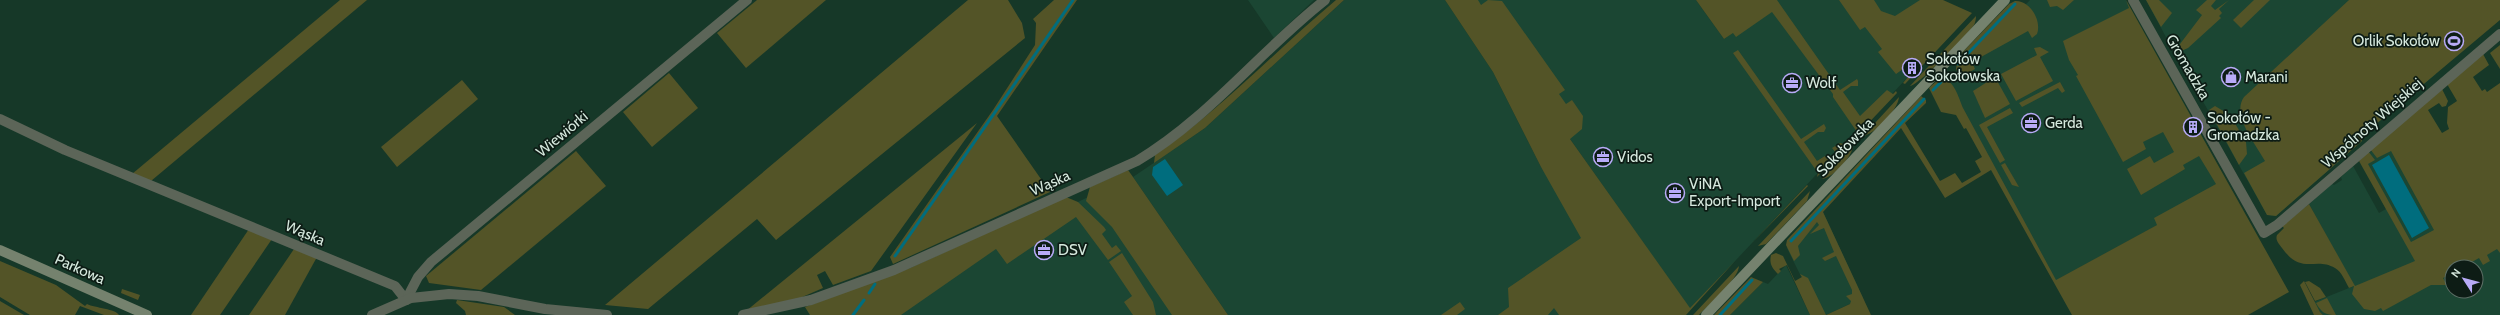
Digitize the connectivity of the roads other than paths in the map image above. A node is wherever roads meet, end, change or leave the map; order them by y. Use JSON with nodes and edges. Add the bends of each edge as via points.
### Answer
{"nodes":[{"id":1,"x":747,"y":0,"type":"edge"},
{"id":2,"x":1325,"y":0,"type":"edge"},
{"id":3,"x":2005,"y":0,"type":"edge"},
{"id":4,"x":2133,"y":0,"type":"edge"},
{"id":5,"x":2500,"y":34,"type":"edge"},
{"id":6,"x":0,"y":119,"type":"edge"},
{"id":7,"x":2264,"y":233,"type":"joint"},
{"id":8,"x":0,"y":250,"type":"edge"},
{"id":9,"x":406,"y":300,"type":"junction"},
{"id":10,"x":147,"y":315,"type":"edge"},
{"id":11,"x":372,"y":315,"type":"edge"},
{"id":12,"x":607,"y":315,"type":"edge"},
{"id":13,"x":742,"y":315,"type":"edge"},
{"id":14,"x":1706,"y":315,"type":"edge"}],
"edges":[{"from":1,"to":9,"type":"street","name":"Wiewiórki","via":[[431,262],[418,277]]},
{"from":2,"to":13,"type":"street","name":"Wąska","via":[[1202,114],[1171,139],[1137,161],[894,270],[810,300]]},
{"from":3,"to":14,"type":"street","name":"Sokołowska"},
{"from":4,"to":7,"type":"street","name":"Gromadzka"},
{"from":5,"to":7,"type":"street","name":"Wspólnoty Wiejskiej","via":[[2277,225]]},
{"from":6,"to":9,"type":"street","name":"Wąska","via":[[65,150],[395,286]]},
{"from":8,"to":10,"type":"street","name":"Parkowa"},
{"from":9,"to":11,"type":"street"},
{"from":9,"to":12,"type":"street","via":[[454,294],[545,310]]}]}
